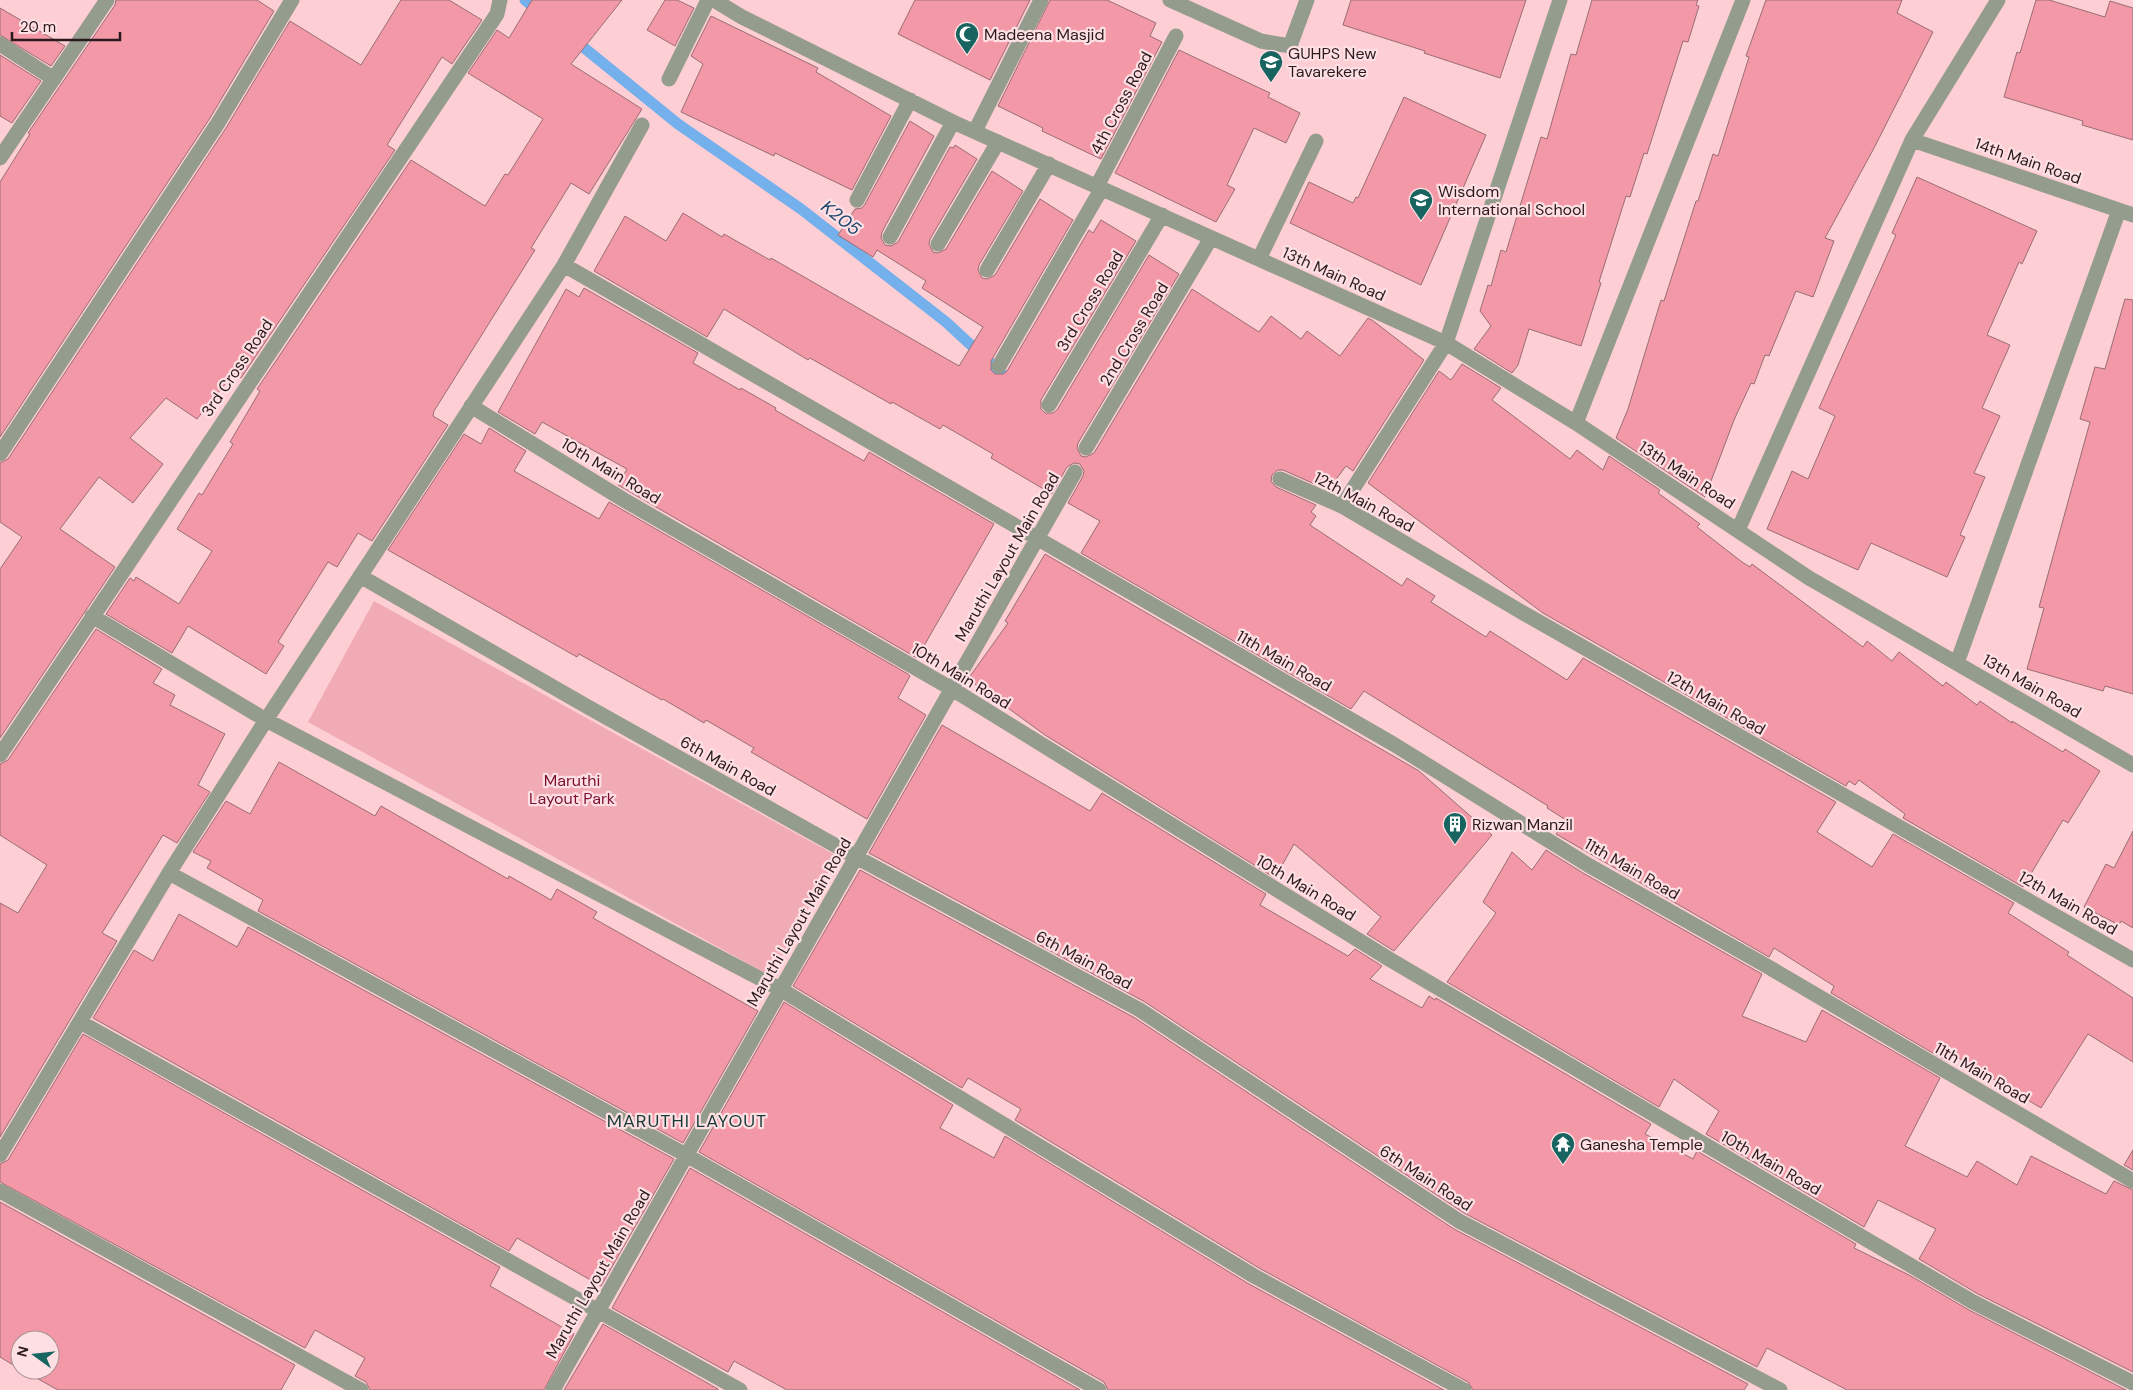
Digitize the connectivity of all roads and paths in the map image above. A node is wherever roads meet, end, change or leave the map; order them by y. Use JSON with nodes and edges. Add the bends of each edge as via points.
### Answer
{"nodes":[{"id":1,"x":108,"y":0,"type":"edge"},
{"id":2,"x":292,"y":0,"type":"edge"},
{"id":3,"x":500,"y":0,"type":"edge"},
{"id":4,"x":708,"y":0,"type":"edge"},
{"id":5,"x":714,"y":0,"type":"edge"},
{"id":6,"x":1041,"y":0,"type":"edge"},
{"id":7,"x":1170,"y":0,"type":"edge"},
{"id":8,"x":1307,"y":0,"type":"edge"},
{"id":9,"x":1560,"y":0,"type":"edge"},
{"id":10,"x":1743,"y":0,"type":"edge"},
{"id":11,"x":1998,"y":0,"type":"edge"},
{"id":12,"x":1176,"y":36,"type":"dead end"},
{"id":13,"x":0,"y":44,"type":"edge"},
{"id":14,"x":54,"y":78,"type":"junction"},
{"id":15,"x":669,"y":79,"type":"dead end"},
{"id":16,"x":910,"y":100,"type":"junction"},
{"id":17,"x":953,"y":122,"type":"junction"},
{"id":18,"x":642,"y":125,"type":"dead end"},
{"id":19,"x":975,"y":132,"type":"junction"},
{"id":20,"x":1912,"y":140,"type":"junction"},
{"id":21,"x":1316,"y":141,"type":"dead end"},
{"id":22,"x":998,"y":142,"type":"junction"},
{"id":23,"x":0,"y":158,"type":"edge"},
{"id":24,"x":1049,"y":164,"type":"junction"},
{"id":25,"x":1100,"y":187,"type":"junction"},
{"id":26,"x":857,"y":200,"type":"dead end"},
{"id":27,"x":2126,"y":213,"type":"edge"},
{"id":28,"x":1162,"y":215,"type":"junction"},
{"id":29,"x":890,"y":238,"type":"dead end"},
{"id":30,"x":1211,"y":238,"type":"junction"},
{"id":31,"x":938,"y":244,"type":"dead end"},
{"id":32,"x":1258,"y":259,"type":"junction"},
{"id":33,"x":564,"y":264,"type":"junction"},
{"id":34,"x":987,"y":270,"type":"dead end"},
{"id":35,"x":1446,"y":343,"type":"junction"},
{"id":36,"x":999,"y":366,"type":"dead end"},
{"id":37,"x":1049,"y":405,"type":"dead end"},
{"id":38,"x":471,"y":406,"type":"junction"},
{"id":39,"x":1576,"y":423,"type":"junction"},
{"id":40,"x":1086,"y":448,"type":"dead end"},
{"id":41,"x":0,"y":454,"type":"edge"},
{"id":42,"x":1076,"y":472,"type":"dead end"},
{"id":43,"x":1280,"y":479,"type":"dead end"},
{"id":44,"x":1342,"y":506,"type":"junction"},
{"id":45,"x":1738,"y":530,"type":"junction"},
{"id":46,"x":1038,"y":538,"type":"junction"},
{"id":47,"x":360,"y":576,"type":"junction"},
{"id":48,"x":92,"y":616,"type":"junction"},
{"id":49,"x":1957,"y":663,"type":"junction"},
{"id":50,"x":952,"y":689,"type":"junction"},
{"id":51,"x":266,"y":720,"type":"junction"},
{"id":52,"x":0,"y":755,"type":"edge"},
{"id":53,"x":2133,"y":765,"type":"edge"},
{"id":54,"x":856,"y":857,"type":"junction"},
{"id":55,"x":170,"y":872,"type":"junction"},
{"id":56,"x":2133,"y":960,"type":"edge"},
{"id":57,"x":780,"y":989,"type":"junction"},
{"id":58,"x":80,"y":1022,"type":"junction"},
{"id":59,"x":0,"y":1154,"type":"edge"},
{"id":60,"x":686,"y":1156,"type":"junction"},
{"id":61,"x":2133,"y":1181,"type":"edge"},
{"id":62,"x":0,"y":1191,"type":"edge"},
{"id":63,"x":598,"y":1311,"type":"junction"},
{"id":64,"x":2133,"y":1383,"type":"edge"},
{"id":65,"x":360,"y":1390,"type":"edge"},
{"id":66,"x":552,"y":1390,"type":"edge"},
{"id":67,"x":740,"y":1390,"type":"edge"},
{"id":68,"x":1099,"y":1390,"type":"edge"},
{"id":69,"x":1464,"y":1390,"type":"edge"},
{"id":70,"x":1780,"y":1390,"type":"edge"}],
"edges":[{"from":1,"to":14,"type":"street"},
{"from":2,"to":41,"type":"street","via":[[218,123]]},
{"from":3,"to":48,"type":"street","name":"3rd Cross Road","via":[[496,14]]},
{"from":4,"to":15,"type":"street"},
{"from":5,"to":16,"type":"street","name":"13th Main Road"},
{"from":6,"to":19,"type":"street"},
{"from":7,"to":8,"type":"street","via":[[1262,41],[1290,46]]},
{"from":9,"to":35,"type":"street"},
{"from":10,"to":39,"type":"street"},
{"from":11,"to":20,"type":"street"},
{"from":12,"to":25,"type":"street","name":"4th Cross Road"},
{"from":13,"to":14,"type":"street"},
{"from":14,"to":23,"type":"street"},
{"from":16,"to":17,"type":"street","name":"13th Main Road"},
{"from":16,"to":26,"type":"street"},
{"from":17,"to":19,"type":"street","name":"13th Main Road"},
{"from":17,"to":29,"type":"street"},
{"from":18,"to":33,"type":"street"},
{"from":19,"to":22,"type":"street","name":"13th Main Road"},
{"from":20,"to":27,"type":"street","name":"14th Main Road"},
{"from":20,"to":45,"type":"street"},
{"from":21,"to":32,"type":"street"},
{"from":22,"to":24,"type":"street","name":"13th Main Road"},
{"from":22,"to":31,"type":"street"},
{"from":24,"to":25,"type":"street","name":"13th Main Road"},
{"from":24,"to":34,"type":"street"},
{"from":25,"to":28,"type":"street","name":"13th Main Road"},
{"from":25,"to":36,"type":"street","name":"4th Cross Road"},
{"from":27,"to":49,"type":"street"},
{"from":28,"to":30,"type":"street","name":"13th Main Road"},
{"from":28,"to":37,"type":"street","name":"3rd Cross Road"},
{"from":30,"to":32,"type":"street","name":"13th Main Road"},
{"from":30,"to":40,"type":"street","name":"2nd Cross Road"},
{"from":32,"to":35,"type":"street","name":"13th Main Road"},
{"from":33,"to":38,"type":"street"},
{"from":33,"to":46,"type":"street","name":"11th Main Road"},
{"from":35,"to":39,"type":"street","name":"13th Main Road"},
{"from":35,"to":44,"type":"street"},
{"from":38,"to":47,"type":"street"},
{"from":38,"to":50,"type":"street","name":"10th Main Road","via":[[632,505]]},
{"from":39,"to":45,"type":"street","name":"13th Main Road"},
{"from":42,"to":46,"type":"street","name":"Maruthi Layout Main Road"},
{"from":43,"to":44,"type":"street","name":"12th Main Road"},
{"from":44,"to":56,"type":"street","name":"12th Main Road","via":[[1525,614]]},
{"from":45,"to":49,"type":"street","name":"13th Main Road","via":[[1809,578]]},
{"from":46,"to":50,"type":"street","name":"Maruthi Layout Main Road"},
{"from":46,"to":61,"type":"street","name":"11th Main Road","via":[[1395,745],[1588,865]]},
{"from":47,"to":51,"type":"street"},
{"from":47,"to":54,"type":"street","name":"6th Main Road"},
{"from":48,"to":51,"type":"street"},
{"from":48,"to":52,"type":"street","name":"3rd Cross Road"},
{"from":49,"to":53,"type":"street","name":"13th Main Road"},
{"from":50,"to":54,"type":"street","name":"Maruthi Layout Main Road"},
{"from":50,"to":64,"type":"street","name":"10th Main Road","via":[[1389,959],[1973,1302]]},
{"from":51,"to":55,"type":"street"},
{"from":51,"to":57,"type":"street"},
{"from":54,"to":57,"type":"street","name":"Maruthi Layout Main Road"},
{"from":54,"to":70,"type":"street","name":"6th Main Road","via":[[1140,1010],[1459,1221]]},
{"from":55,"to":58,"type":"street"},
{"from":55,"to":60,"type":"street"},
{"from":57,"to":60,"type":"street","name":"Maruthi Layout Main Road"},
{"from":57,"to":69,"type":"street","via":[[1254,1276]]},
{"from":58,"to":59,"type":"street"},
{"from":58,"to":63,"type":"street"},
{"from":60,"to":63,"type":"street","name":"Maruthi Layout Main Road"},
{"from":60,"to":68,"type":"street"},
{"from":62,"to":65,"type":"street"},
{"from":63,"to":66,"type":"street","name":"Maruthi Layout Main Road"},
{"from":63,"to":67,"type":"street"}]}
